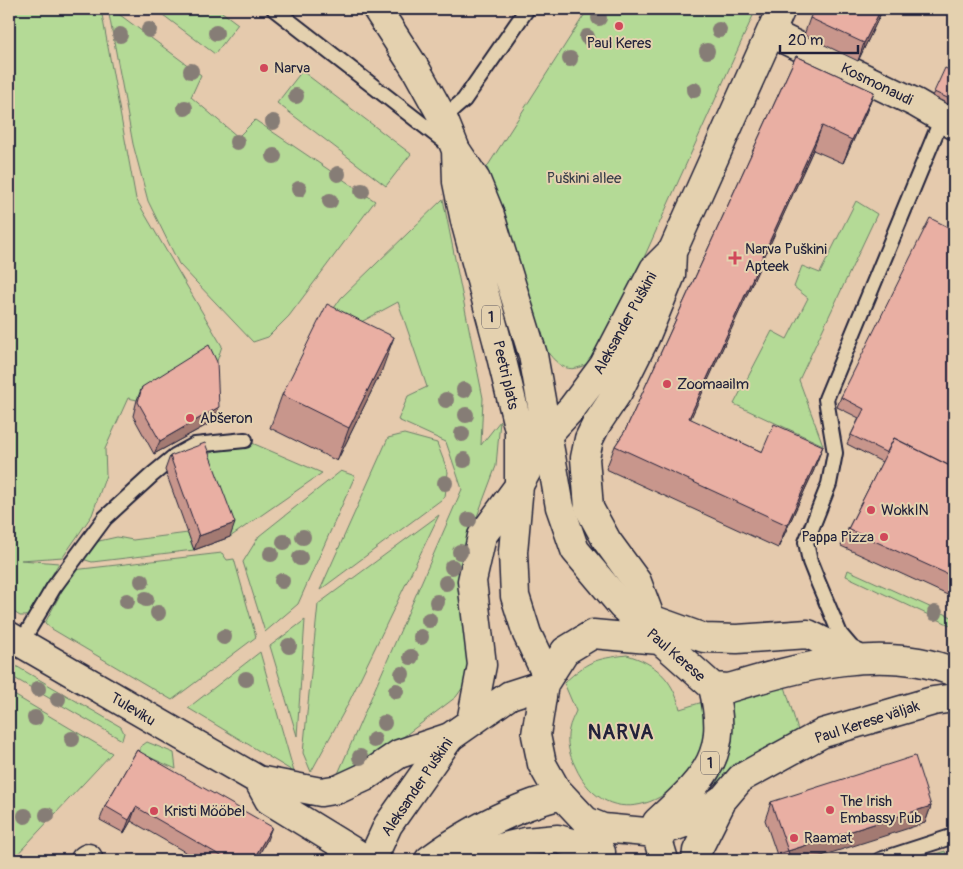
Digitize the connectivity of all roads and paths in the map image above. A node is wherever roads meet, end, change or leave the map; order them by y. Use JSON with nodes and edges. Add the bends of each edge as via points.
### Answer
{"nodes":[{"id":1,"x":274,"y":9,"type":"edge"},
{"id":2,"x":377,"y":9,"type":"edge"},
{"id":3,"x":527,"y":9,"type":"edge"},
{"id":4,"x":781,"y":9,"type":"edge"},
{"id":5,"x":771,"y":33,"type":"junction"},
{"id":6,"x":443,"y":118,"type":"junction"},
{"id":7,"x":948,"y":121,"type":"edge"},
{"id":8,"x":456,"y":150,"type":"junction"},
{"id":9,"x":672,"y":252,"type":"junction"},
{"id":10,"x":547,"y":435,"type":"junction"},
{"id":11,"x":245,"y":440,"type":"dead end"},
{"id":12,"x":519,"y":485,"type":"junction"},
{"id":13,"x":656,"y":630,"type":"junction"},
{"id":14,"x":15,"y":639,"type":"edge"},
{"id":15,"x":861,"y":660,"type":"junction"},
{"id":16,"x":954,"y":672,"type":"edge"},
{"id":17,"x":546,"y":680,"type":"junction"},
{"id":18,"x":713,"y":687,"type":"junction"},
{"id":19,"x":954,"y":698,"type":"edge"},
{"id":20,"x":472,"y":722,"type":"junction"},
{"id":21,"x":450,"y":737,"type":"junction"},
{"id":22,"x":258,"y":780,"type":"junction"},
{"id":23,"x":561,"y":795,"type":"junction"},
{"id":24,"x":724,"y":798,"type":"junction"},
{"id":25,"x":586,"y":820,"type":"junction"},
{"id":26,"x":656,"y":827,"type":"junction"},
{"id":27,"x":954,"y":836,"type":"edge"},
{"id":28,"x":603,"y":856,"type":"edge"},
{"id":29,"x":373,"y":860,"type":"edge"},
{"id":30,"x":429,"y":860,"type":"edge"},
{"id":31,"x":449,"y":860,"type":"edge"},
{"id":32,"x":664,"y":860,"type":"edge"},
{"id":33,"x":696,"y":860,"type":"edge"},
{"id":34,"x":880,"y":860,"type":"edge"}],
"edges":[{"from":1,"to":8,"type":"lane"},
{"from":2,"to":6,"type":"main road","name":"Peetri plats","number":"1"},
{"from":3,"to":6,"type":"lane","via":[[464,100]]},
{"from":4,"to":5,"type":"main road","name":"Aleksander Puškini"},
{"from":5,"to":7,"type":"main road","name":"Kosmonaudi"},
{"from":5,"to":9,"type":"main road","name":"Aleksander Puškini"},
{"from":6,"to":8,"type":"main road","name":"Peetri plats","number":"1"},
{"from":7,"to":15,"type":"lane","via":[[826,399],[835,453],[829,484],[806,542],[810,562],[840,634]]},
{"from":8,"to":10,"type":"main road","name":"Peetri plats","number":"1","via":[[476,180],[490,212],[534,355]]},
{"from":8,"to":12,"type":"main road","name":"Peetri plats","number":"1","via":[[457,182],[465,221],[519,430]]},
{"from":9,"to":10,"type":"main road","name":"Aleksander Puškini","via":[[654,269],[604,365]]},
{"from":9,"to":13,"type":"main road","name":"Aleksander Puškini","via":[[671,275],[660,302],[618,392],[589,439],[585,458],[589,508],[637,582]]},
{"from":10,"to":12,"type":"main road","name":"Aleksander Puškini"},
{"from":10,"to":13,"type":"main road","name":"Paul Kerese","number":"1","via":[[560,507],[575,550],[622,606]]},
{"from":11,"to":14,"type":"lane","via":[[196,445],[175,456],[105,518]]},
{"from":12,"to":17,"type":"main road","name":"Aleksander Puškini","number":"1","via":[[512,552],[515,596]]},
{"from":12,"to":20,"type":"main road","via":[[482,536],[472,581],[482,665]]},
{"from":13,"to":15,"type":"main road","via":[[704,638],[737,639],[808,634]]},
{"from":13,"to":17,"type":"main road","name":"Paul Kerese väljak","number":"1","via":[[594,634],[565,651]]},
{"from":13,"to":18,"type":"main road","name":"Paul Kerese","number":"1"},
{"from":14,"to":22,"type":"main road","name":"Tuleviku"},
{"from":15,"to":16,"type":"main road","name":"Paul Kerese","via":[[923,663]]},
{"from":15,"to":18,"type":"main road","name":"Paul Kerese","via":[[829,661],[729,688]]},
{"from":17,"to":20,"type":"main road","name":"Aleksander Puškini","via":[[510,695]]},
{"from":17,"to":23,"type":"main road","name":"Paul Kerese väljak","number":"1","via":[[536,735],[542,764]]},
{"from":18,"to":26,"type":"main road","number":"1","via":[[720,736],[715,755],[692,789]]},
{"from":19,"to":24,"type":"main road","name":"Paul Kerese väljak","via":[[822,733],[741,778]]},
{"from":20,"to":21,"type":"main road","name":"Aleksander Puškini"},
{"from":21,"to":22,"type":"main road","name":"Tuleviku","via":[[399,754],[365,777],[339,789],[322,792]]},
{"from":21,"to":29,"type":"main road","name":"Aleksander Puškini","via":[[388,825]]},
{"from":22,"to":29,"type":"main road","name":"Tuleviku","via":[[269,800],[362,857]]},
{"from":23,"to":25,"type":"main road","name":"Paul Kerese väljak","number":"1"},
{"from":23,"to":30,"type":"main road","via":[[531,802],[494,819],[460,837]]},
{"from":24,"to":26,"type":"main road","name":"Paul Kerese väljak","via":[[693,820]]},
{"from":24,"to":33,"type":"main road","via":[[697,851]]},
{"from":25,"to":26,"type":"main road","name":"Paul Kerese väljak","number":"1","via":[[603,828]]},
{"from":25,"to":28,"type":"main road","number":"1"},
{"from":26,"to":32,"type":"main road"},
{"from":27,"to":34,"type":"lane"},
{"from":28,"to":31,"type":"main road","via":[[558,839],[525,842]]}]}
